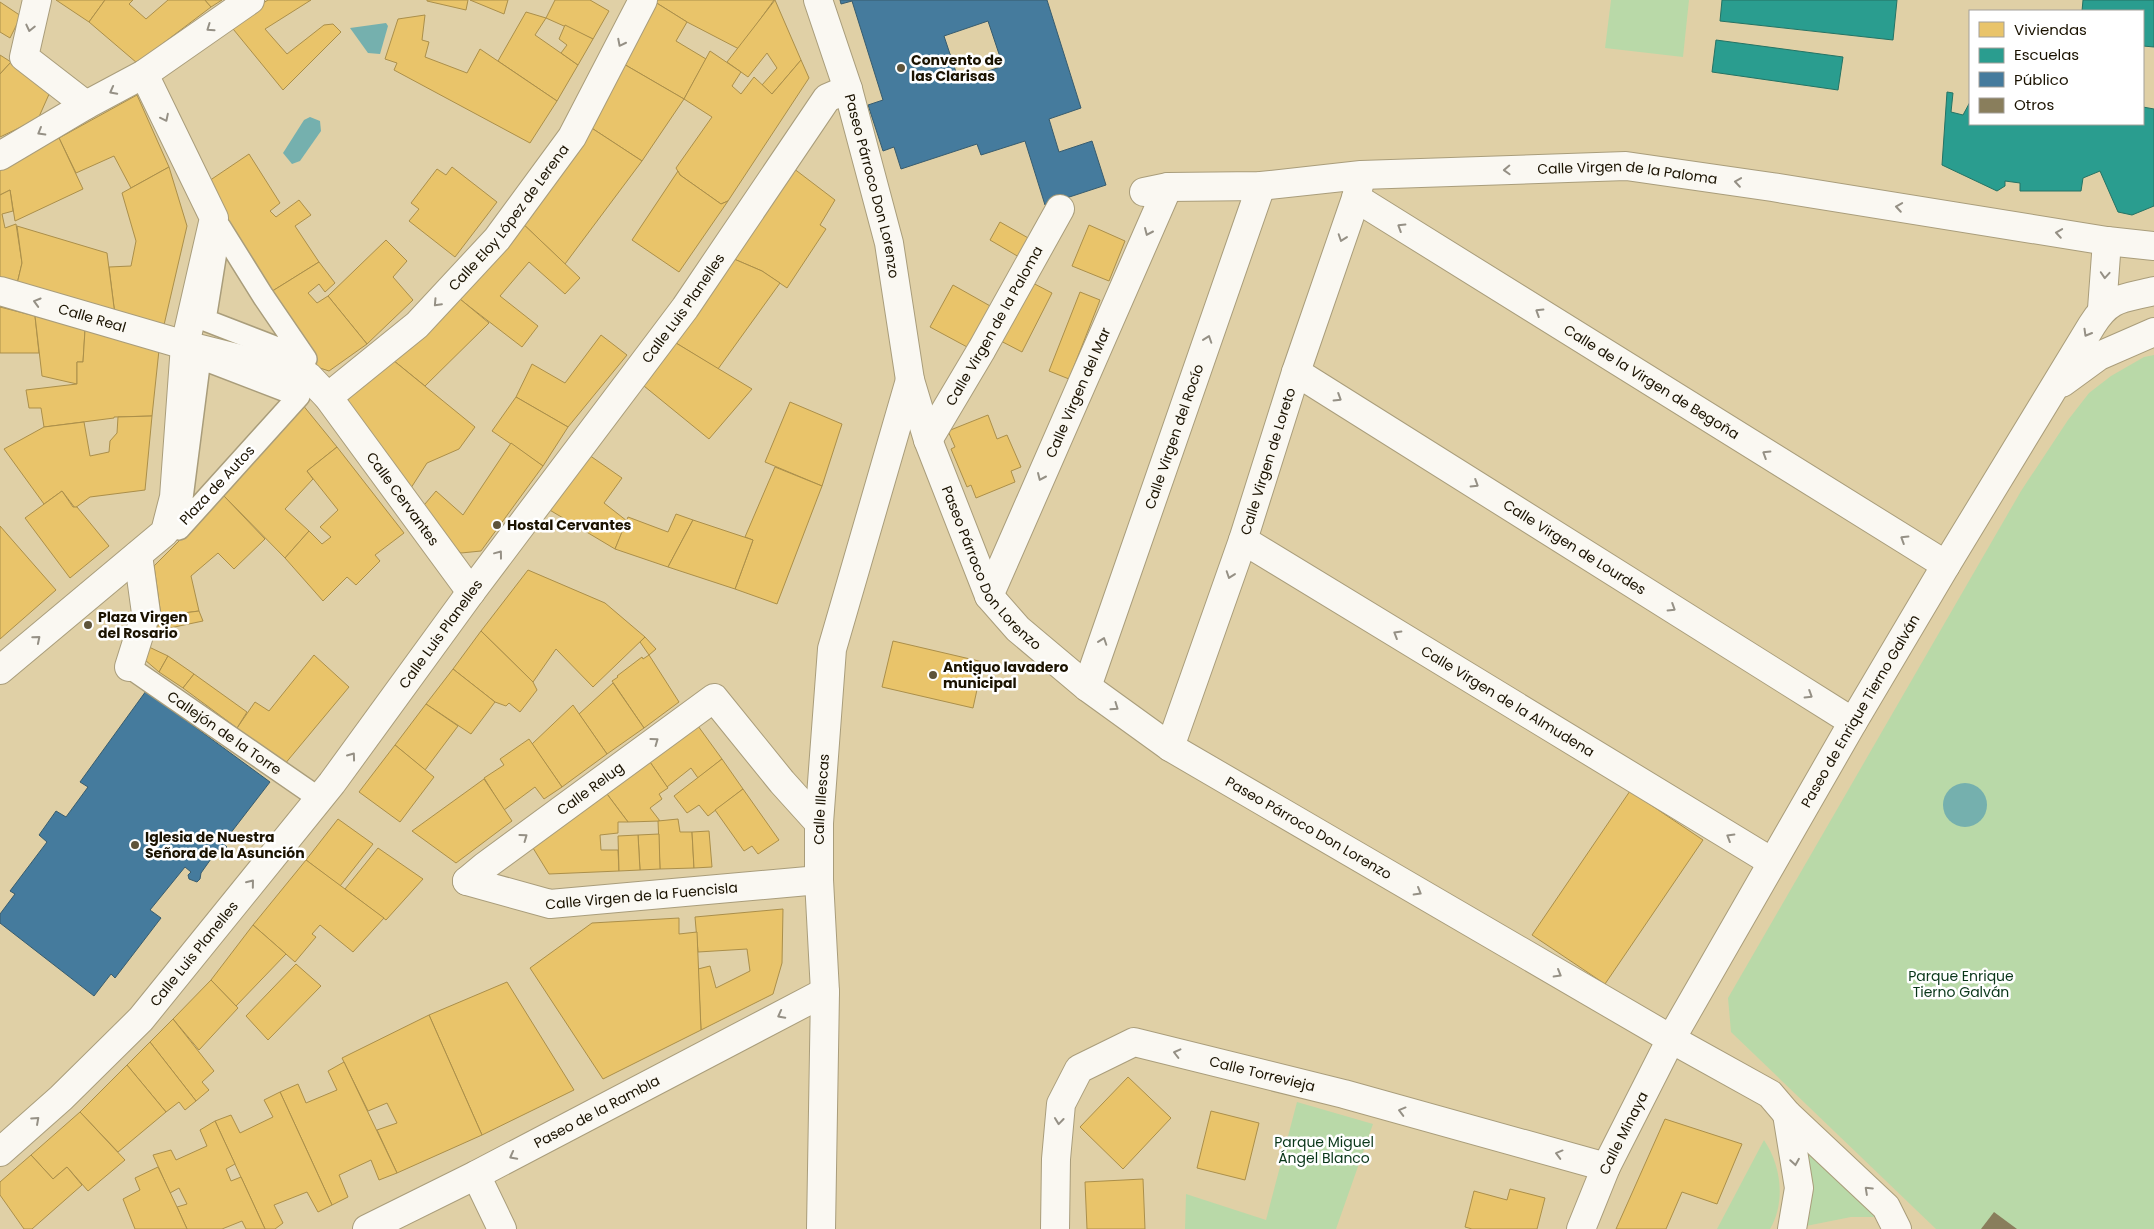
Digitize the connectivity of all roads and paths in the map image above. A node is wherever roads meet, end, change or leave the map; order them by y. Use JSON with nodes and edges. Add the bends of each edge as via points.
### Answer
{"nodes":[{"id":1,"x":37,"y":0,"type":"edge"},
{"id":2,"x":250,"y":0,"type":"edge"},
{"id":3,"x":643,"y":0,"type":"edge"},
{"id":4,"x":818,"y":0,"type":"edge"},
{"id":5,"x":144,"y":74,"type":"junction"},
{"id":6,"x":848,"y":89,"type":"junction"},
{"id":7,"x":84,"y":106,"type":"junction"},
{"id":8,"x":0,"y":156,"type":"edge"},
{"id":9,"x":1261,"y":186,"type":"junction"},
{"id":10,"x":1358,"y":187,"type":"junction"},
{"id":11,"x":1156,"y":190,"type":"joint"},
{"id":12,"x":1060,"y":209,"type":"dead end"},
{"id":13,"x":2107,"y":241,"type":"junction"},
{"id":14,"x":2154,"y":246,"type":"edge"},
{"id":15,"x":0,"y":291,"type":"edge"},
{"id":16,"x":2154,"y":291,"type":"edge"},
{"id":17,"x":2102,"y":309,"type":"junction"},
{"id":18,"x":2154,"y":332,"type":"edge"},
{"id":19,"x":185,"y":345,"type":"junction"},
{"id":20,"x":1296,"y":372,"type":"junction"},
{"id":21,"x":910,"y":380,"type":"junction"},
{"id":22,"x":314,"y":387,"type":"junction"},
{"id":23,"x":2055,"y":388,"type":"junction"},
{"id":24,"x":928,"y":440,"type":"junction"},
{"id":25,"x":173,"y":523,"type":"junction"},
{"id":26,"x":1243,"y":540,"type":"junction"},
{"id":27,"x":138,"y":555,"type":"junction"},
{"id":28,"x":1946,"y":565,"type":"junction"},
{"id":29,"x":471,"y":592,"type":"junction"},
{"id":30,"x":989,"y":596,"type":"junction"},
{"id":31,"x":129,"y":667,"type":"joint"},
{"id":32,"x":0,"y":670,"type":"edge"},
{"id":33,"x":1087,"y":688,"type":"junction"},
{"id":34,"x":1853,"y":722,"type":"junction"},
{"id":35,"x":1170,"y":747,"type":"junction"},
{"id":36,"x":320,"y":799,"type":"junction"},
{"id":37,"x":819,"y":823,"type":"junction"},
{"id":38,"x":1772,"y":862,"type":"junction"},
{"id":39,"x":819,"y":880,"type":"junction"},
{"id":40,"x":467,"y":882,"type":"joint"},
{"id":41,"x":824,"y":992,"type":"junction"},
{"id":42,"x":1671,"y":1039,"type":"junction"},
{"id":43,"x":1787,"y":1114,"type":"junction"},
{"id":44,"x":0,"y":1152,"type":"edge"},
{"id":45,"x":1606,"y":1166,"type":"junction"},
{"id":46,"x":476,"y":1175,"type":"junction"},
{"id":47,"x":367,"y":1229,"type":"edge"},
{"id":48,"x":502,"y":1229,"type":"edge"},
{"id":49,"x":821,"y":1229,"type":"edge"},
{"id":50,"x":1056,"y":1229,"type":"edge"},
{"id":51,"x":1581,"y":1229,"type":"edge"},
{"id":52,"x":1792,"y":1229,"type":"edge"},
{"id":53,"x":1897,"y":1229,"type":"edge"}],
"edges":[{"from":1,"to":7,"type":"street","one_way":true,"via":[[24,57]]},
{"from":2,"to":5,"type":"street","one_way":true},
{"from":3,"to":22,"type":"street","name":"Calle Eloy López de Lerena","one_way":true,"via":[[572,137],[497,239],[417,325]]},
{"from":4,"to":6,"type":"street","name":"Paseo Párroco Don Lorenzo"},
{"from":5,"to":7,"type":"street","one_way":true},
{"from":5,"to":19,"type":"street","one_way":true,"via":[[214,218]]},
{"from":6,"to":21,"type":"street","name":"Paseo Párroco Don Lorenzo","via":[[889,243]]},
{"from":29,"to":6,"type":"street","name":"Calle Luis Planelles","one_way":true,"via":[[685,308],[827,98]]},
{"from":7,"to":8,"type":"street","one_way":true},
{"from":9,"to":10,"type":"street","name":"Calle Virgen de la Paloma"},
{"from":9,"to":11,"type":"street","name":"Calle Virgen de la Paloma"},
{"from":33,"to":9,"type":"street","name":"Calle Virgen del Rocío","one_way":true},
{"from":13,"to":10,"type":"street","name":"Calle Virgen de la Paloma","one_way":true,"via":[[1626,166]]},
{"from":10,"to":20,"type":"street","name":"Calle Virgen de Loreto","one_way":true},
{"from":28,"to":10,"type":"street","name":"Calle de la Virgen de Begoña","one_way":true},
{"from":11,"to":30,"type":"street","name":"Calle Virgen del Mar","one_way":true},
{"from":12,"to":24,"type":"street","name":"Calle Virgen de la Paloma"},
{"from":13,"to":14,"type":"street","name":"Calle Virgen de la Paloma"},
{"from":13,"to":17,"type":"street","one_way":true},
{"from":19,"to":15,"type":"street","name":"Calle Real","one_way":true},
{"from":16,"to":17,"type":"street","via":[[2113,301]]},
{"from":17,"to":23,"type":"street","name":"Paseo de Enrique Tierno Galván","one_way":true},
{"from":18,"to":23,"type":"street","name":"Paseo de Enrique Tierno Galván","via":[[2099,356]]},
{"from":19,"to":22,"type":"street","name":"Calle Real"},
{"from":19,"to":25,"type":"street"},
{"from":20,"to":26,"type":"street","name":"Calle Virgen de Loreto"},
{"from":20,"to":34,"type":"street","name":"Calle Virgen de Lourdes","one_way":true},
{"from":21,"to":24,"type":"street","name":"Paseo Párroco Don Lorenzo"},
{"from":21,"to":37,"type":"street","name":"Calle Illescas","via":[[832,649]]},
{"from":22,"to":22,"type":"street","via":[[263,296],[220,227],[204,320]]},
{"from":22,"to":25,"type":"street","name":"Plaza de Autos","via":[[299,396],[179,529]]},
{"from":22,"to":25,"type":"street","name":"Plaza de Autos","via":[[200,358]]},
{"from":22,"to":29,"type":"street","name":"Calle Cervantes"},
{"from":23,"to":28,"type":"street","name":"Paseo de Enrique Tierno Galván"},
{"from":24,"to":30,"type":"street","name":"Paseo Párroco Don Lorenzo"},
{"from":25,"to":27,"type":"street"},
{"from":26,"to":35,"type":"street","name":"Calle Virgen de Loreto","one_way":true},
{"from":38,"to":26,"type":"street","name":"Calle Virgen de la Almudena","one_way":true},
{"from":27,"to":31,"type":"street","via":[[146,613]]},
{"from":32,"to":27,"type":"street","one_way":true},
{"from":28,"to":34,"type":"street","name":"Paseo de Enrique Tierno Galván"},
{"from":36,"to":29,"type":"street","name":"Calle Luis Planelles","one_way":true},
{"from":30,"to":33,"type":"street","name":"Paseo Párroco Don Lorenzo","via":[[1018,629]]},
{"from":31,"to":36,"type":"street","name":"Callejón de la Torre"},
{"from":33,"to":35,"type":"street","name":"Paseo Párroco Don Lorenzo","one_way":true},
{"from":34,"to":38,"type":"street","name":"Paseo de Enrique Tierno Galván"},
{"from":35,"to":42,"type":"street","name":"Paseo Párroco Don Lorenzo","one_way":true},
{"from":44,"to":36,"type":"street","name":"Calle Luis Planelles","one_way":true,"via":[[61,1098],[141,1019]]},
{"from":37,"to":39,"type":"street","name":"Calle Illescas"},
{"from":40,"to":37,"type":"street","name":"Calle Relug","one_way":true,"via":[[714,698]]},
{"from":38,"to":42,"type":"street","name":"Paseo de Enrique Tierno Galván"},
{"from":39,"to":40,"type":"street","name":"Calle Virgen de la Fuencisla","via":[[550,904]]},
{"from":39,"to":41,"type":"street","name":"Calle Illescas"},
{"from":41,"to":46,"type":"street","name":"Paseo de la Rambla","one_way":true},
{"from":41,"to":49,"type":"street","name":"Calle Illescas"},
{"from":42,"to":43,"type":"street","name":"Paseo Párroco Don Lorenzo","via":[[1770,1094]]},
{"from":42,"to":45,"type":"street","name":"Calle Minaya"},
{"from":43,"to":52,"type":"street","one_way":true,"via":[[1799,1188]]},
{"from":53,"to":43,"type":"street","name":"Paseo Párroco Don Lorenzo","one_way":true,"via":[[1886,1207]]},
{"from":45,"to":50,"type":"street","name":"Calle Torrevieja","one_way":true,"via":[[1344,1094],[1134,1042],[1079,1068],[1061,1104],[1056,1159]]},
{"from":45,"to":51,"type":"street","name":"Calle Minaya"},
{"from":46,"to":47,"type":"street","name":"Paseo de la Rambla"},
{"from":46,"to":48,"type":"street"}]}
